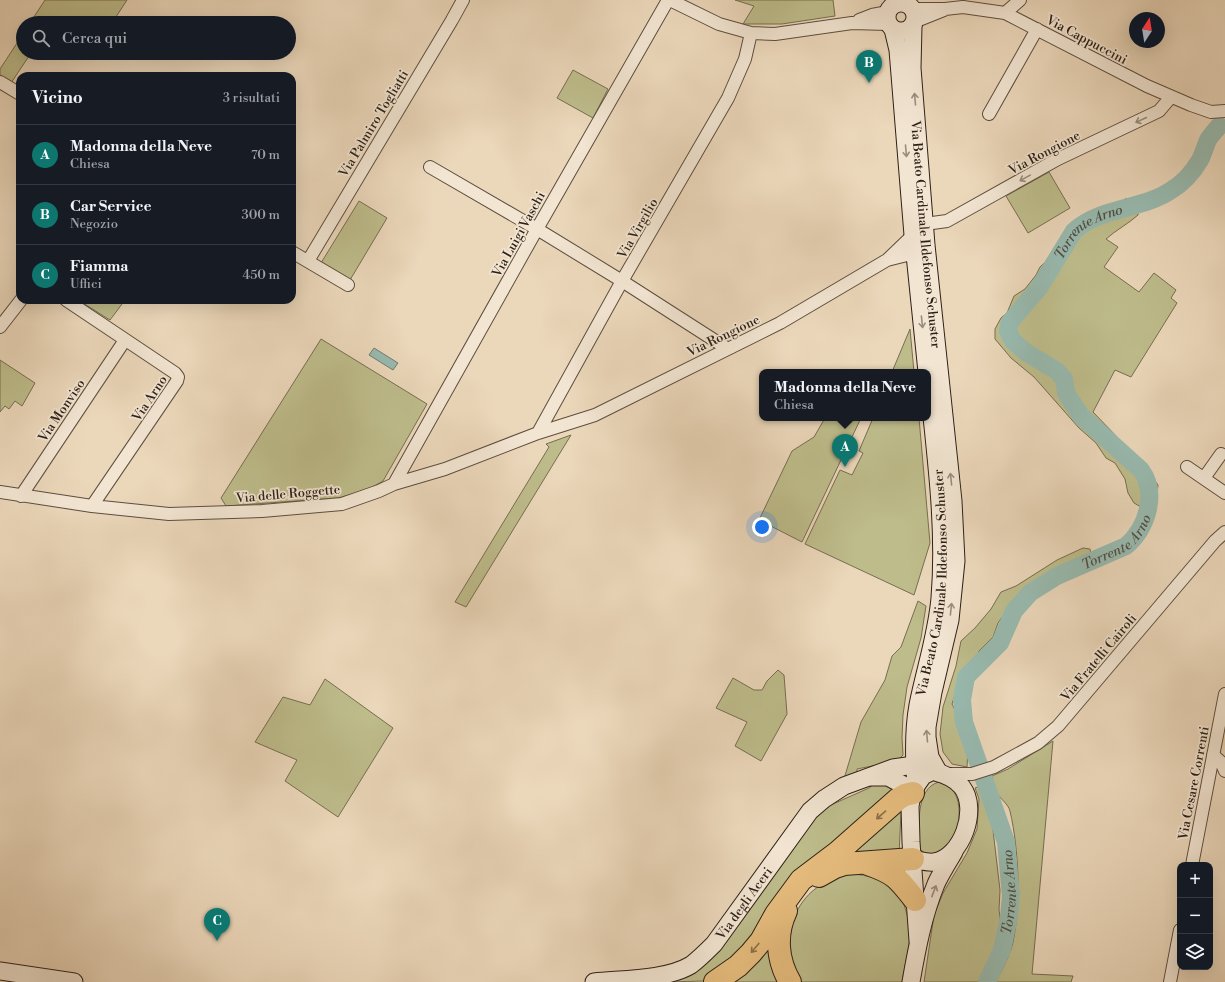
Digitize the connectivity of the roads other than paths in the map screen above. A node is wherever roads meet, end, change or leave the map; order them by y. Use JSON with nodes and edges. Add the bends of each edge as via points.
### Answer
{"nodes":[{"id":1,"x":462,"y":0,"type":"edge"},
{"id":2,"x":669,"y":0,"type":"edge"},
{"id":3,"x":1020,"y":0,"type":"edge"},
{"id":4,"x":965,"y":4,"type":"edge"},
{"id":5,"x":912,"y":13,"type":"edge"},
{"id":6,"x":1005,"y":13,"type":"junction"},
{"id":7,"x":890,"y":14,"type":"edge"},
{"id":8,"x":1037,"y":29,"type":"junction"},
{"id":9,"x":750,"y":33,"type":"junction"},
{"id":10,"x":0,"y":82,"type":"edge"},
{"id":11,"x":16,"y":92,"type":"edge"},
{"id":12,"x":1171,"y":96,"type":"junction"},
{"id":13,"x":1225,"y":111,"type":"edge"},
{"id":14,"x":989,"y":114,"type":"dead end"},
{"id":15,"x":430,"y":166,"type":"dead end"},
{"id":16,"x":537,"y":229,"type":"junction"},
{"id":17,"x":919,"y":229,"type":"junction"},
{"id":18,"x":296,"y":254,"type":"edge"},
{"id":19,"x":916,"y":258,"type":"junction"},
{"id":20,"x":887,"y":260,"type":"junction"},
{"id":21,"x":308,"y":261,"type":"junction"},
{"id":22,"x":622,"y":281,"type":"junction"},
{"id":23,"x":348,"y":285,"type":"dead end"},
{"id":24,"x":18,"y":304,"type":"edge"},
{"id":25,"x":72,"y":304,"type":"edge"},
{"id":26,"x":0,"y":326,"type":"edge"},
{"id":27,"x":125,"y":340,"type":"junction"},
{"id":28,"x":728,"y":349,"type":"junction"},
{"id":29,"x":927,"y":369,"type":"edge"},
{"id":30,"x":931,"y":411,"type":"edge"},
{"id":31,"x":566,"y":424,"type":"joint"},
{"id":32,"x":538,"y":434,"type":"junction"},
{"id":33,"x":1221,"y":454,"type":"dead end"},
{"id":34,"x":1187,"y":466,"type":"dead end"},
{"id":35,"x":1204,"y":478,"type":"junction"},
{"id":36,"x":394,"y":484,"type":"junction"},
{"id":37,"x":0,"y":492,"type":"edge"},
{"id":38,"x":1225,"y":493,"type":"edge"},
{"id":39,"x":21,"y":496,"type":"junction"},
{"id":40,"x":92,"y":506,"type":"junction"},
{"id":41,"x":1225,"y":532,"type":"edge"},
{"id":42,"x":1225,"y":694,"type":"edge"},
{"id":43,"x":1224,"y":707,"type":"edge"},
{"id":44,"x":913,"y":748,"type":"junction"},
{"id":45,"x":1213,"y":755,"type":"junction"},
{"id":46,"x":914,"y":768,"type":"junction"},
{"id":47,"x":1225,"y":771,"type":"edge"},
{"id":48,"x":939,"y":773,"type":"junction"},
{"id":49,"x":973,"y":773,"type":"junction"},
{"id":50,"x":905,"y":787,"type":"junction"},
{"id":51,"x":968,"y":801,"type":"junction"},
{"id":52,"x":956,"y":848,"type":"junction"},
{"id":53,"x":913,"y":860,"type":"junction"},
{"id":54,"x":1193,"y":862,"type":"edge"},
{"id":55,"x":864,"y":863,"type":"junction"},
{"id":56,"x":915,"y":900,"type":"junction"},
{"id":57,"x":1179,"y":934,"type":"edge"},
{"id":58,"x":918,"y":941,"type":"junction"},
{"id":59,"x":0,"y":971,"type":"edge"},
{"id":60,"x":74,"y":982,"type":"edge"},
{"id":61,"x":594,"y":982,"type":"edge"},
{"id":62,"x":715,"y":982,"type":"edge"},
{"id":63,"x":790,"y":982,"type":"edge"},
{"id":64,"x":911,"y":982,"type":"edge"},
{"id":65,"x":1170,"y":982,"type":"edge"}],
"edges":[{"from":1,"to":21,"type":"street","name":"Via Palmiro Togliatti"},
{"from":2,"to":9,"type":"street","via":[[719,24]]},
{"from":2,"to":16,"type":"street","name":"Via Luigi Vaschi"},
{"from":3,"to":6,"type":"street"},
{"from":4,"to":5,"type":"street","name":"Via Cappuccini","via":[[945,10]]},
{"from":4,"to":6,"type":"street","name":"Via Cappuccini"},
{"from":5,"to":7,"type":"street","via":[[907,4],[901,3]]},
{"from":5,"to":7,"type":"street","via":[[903,32],[897,31]]},
{"from":17,"to":5,"type":"street","name":"Via Beato Cardinale Ildefonso Schuster","one_way":true},
{"from":6,"to":8,"type":"street","name":"Via Cappuccini"},
{"from":7,"to":9,"type":"street","via":[[872,15],[852,23],[775,34]]},
{"from":7,"to":17,"type":"street","name":"Via Beato Cardinale Ildefonso Schuster","one_way":true,"via":[[898,50]]},
{"from":8,"to":12,"type":"street","name":"Via Cappuccini"},
{"from":8,"to":14,"type":"street"},
{"from":9,"to":22,"type":"street","name":"Via Virgilio","via":[[745,59],[728,98]]},
{"from":10,"to":11,"type":"street"},
{"from":12,"to":13,"type":"street","name":"Via Cappuccini","via":[[1211,112]]},
{"from":12,"to":17,"type":"street","name":"Via Rongione","one_way":true,"via":[[1159,111],[1058,159],[947,221]]},
{"from":15,"to":16,"type":"street"},
{"from":16,"to":22,"type":"street"},
{"from":16,"to":36,"type":"street","name":"Via Luigi Vaschi"},
{"from":17,"to":19,"type":"street","name":"Via Beato Cardinale Ildefonso Schuster"},
{"from":17,"to":20,"type":"street","name":"Via Rongione"},
{"from":48,"to":17,"type":"street","name":"Via Beato Cardinale Ildefonso Schuster","one_way":true,"via":[[930,757],[927,727],[950,620],[956,561],[953,501]]},
{"from":18,"to":21,"type":"street"},
{"from":19,"to":20,"type":"street","name":"Via Rongione","via":[[906,255]]},
{"from":19,"to":29,"type":"street","name":"Via Beato Cardinale Ildefonso Schuster","one_way":true},
{"from":20,"to":28,"type":"street","name":"Via Rongione","via":[[780,323]]},
{"from":21,"to":23,"type":"street"},
{"from":22,"to":28,"type":"street"},
{"from":22,"to":32,"type":"street","name":"Via Virgilio"},
{"from":24,"to":26,"type":"street"},
{"from":25,"to":27,"type":"street","name":"Via Arno"},
{"from":27,"to":39,"type":"street","name":"Via Monviso"},
{"from":27,"to":40,"type":"street","name":"Via Arno","via":[[175,373],[178,379]]},
{"from":28,"to":31,"type":"street","name":"Via Rongione","via":[[595,415]]},
{"from":30,"to":44,"type":"street","name":"Via Beato Cardinale Ildefonso Schuster","via":[[942,534],[940,600],[918,706]]},
{"from":31,"to":32,"type":"street","name":"Via delle Roggette"},
{"from":32,"to":36,"type":"street","name":"Via delle Roggette","via":[[445,469]]},
{"from":33,"to":35,"type":"street"},
{"from":34,"to":35,"type":"street"},
{"from":35,"to":38,"type":"street"},
{"from":36,"to":40,"type":"street","name":"Via delle Roggette","via":[[342,504],[297,508],[169,514]]},
{"from":37,"to":39,"type":"street","name":"Via delle Roggette"},
{"from":39,"to":40,"type":"street","name":"Via delle Roggette"},
{"from":41,"to":49,"type":"street","name":"Via Fratelli Cairoli","via":[[1058,726],[1038,743],[994,767]]},
{"from":42,"to":43,"type":"street","name":"Via Cesare Correnti"},
{"from":43,"to":45,"type":"street","name":"Via Cesare Correnti"},
{"from":44,"to":46,"type":"street","name":"Via Beato Cardinale Ildefonso Schuster"},
{"from":44,"to":50,"type":"street","via":[[908,760]]},
{"from":45,"to":47,"type":"street","via":[[1221,762]]},
{"from":45,"to":54,"type":"street","name":"Via Cesare Correnti"},
{"from":46,"to":48,"type":"street"},
{"from":46,"to":50,"type":"street","name":"Via Beato Cardinale Ildefonso Schuster"},
{"from":48,"to":49,"type":"street","name":"Via Fratelli Cairoli"},
{"from":48,"to":50,"type":"street","via":[[923,776]]},
{"from":48,"to":51,"type":"street","via":[[962,788]]},
{"from":49,"to":51,"type":"street","via":[[967,780]]},
{"from":50,"to":53,"type":"street","via":[[910,813]]},
{"from":50,"to":61,"type":"street","name":"Via degli Aceri","via":[[888,777],[867,776],[844,786],[824,799],[810,811],[714,944],[691,965],[663,976]]},
{"from":50,"to":62,"type":"highway","one_way":true,"via":[[838,852],[801,880],[751,953]]},
{"from":51,"to":52,"type":"street","via":[[968,821]]},
{"from":52,"to":53,"type":"street","via":[[945,859],[933,863]]},
{"from":58,"to":52,"type":"street","one_way":true,"via":[[937,882]]},
{"from":53,"to":55,"type":"highway"},
{"from":53,"to":56,"type":"street"},
{"from":55,"to":56,"type":"highway","via":[[892,874]]},
{"from":55,"to":63,"type":"highway","via":[[844,864],[825,872],[800,890],[785,912],[780,928],[779,950],[783,970]]},
{"from":56,"to":58,"type":"street"},
{"from":57,"to":65,"type":"street"},
{"from":58,"to":64,"type":"street"},
{"from":59,"to":60,"type":"street"}]}
